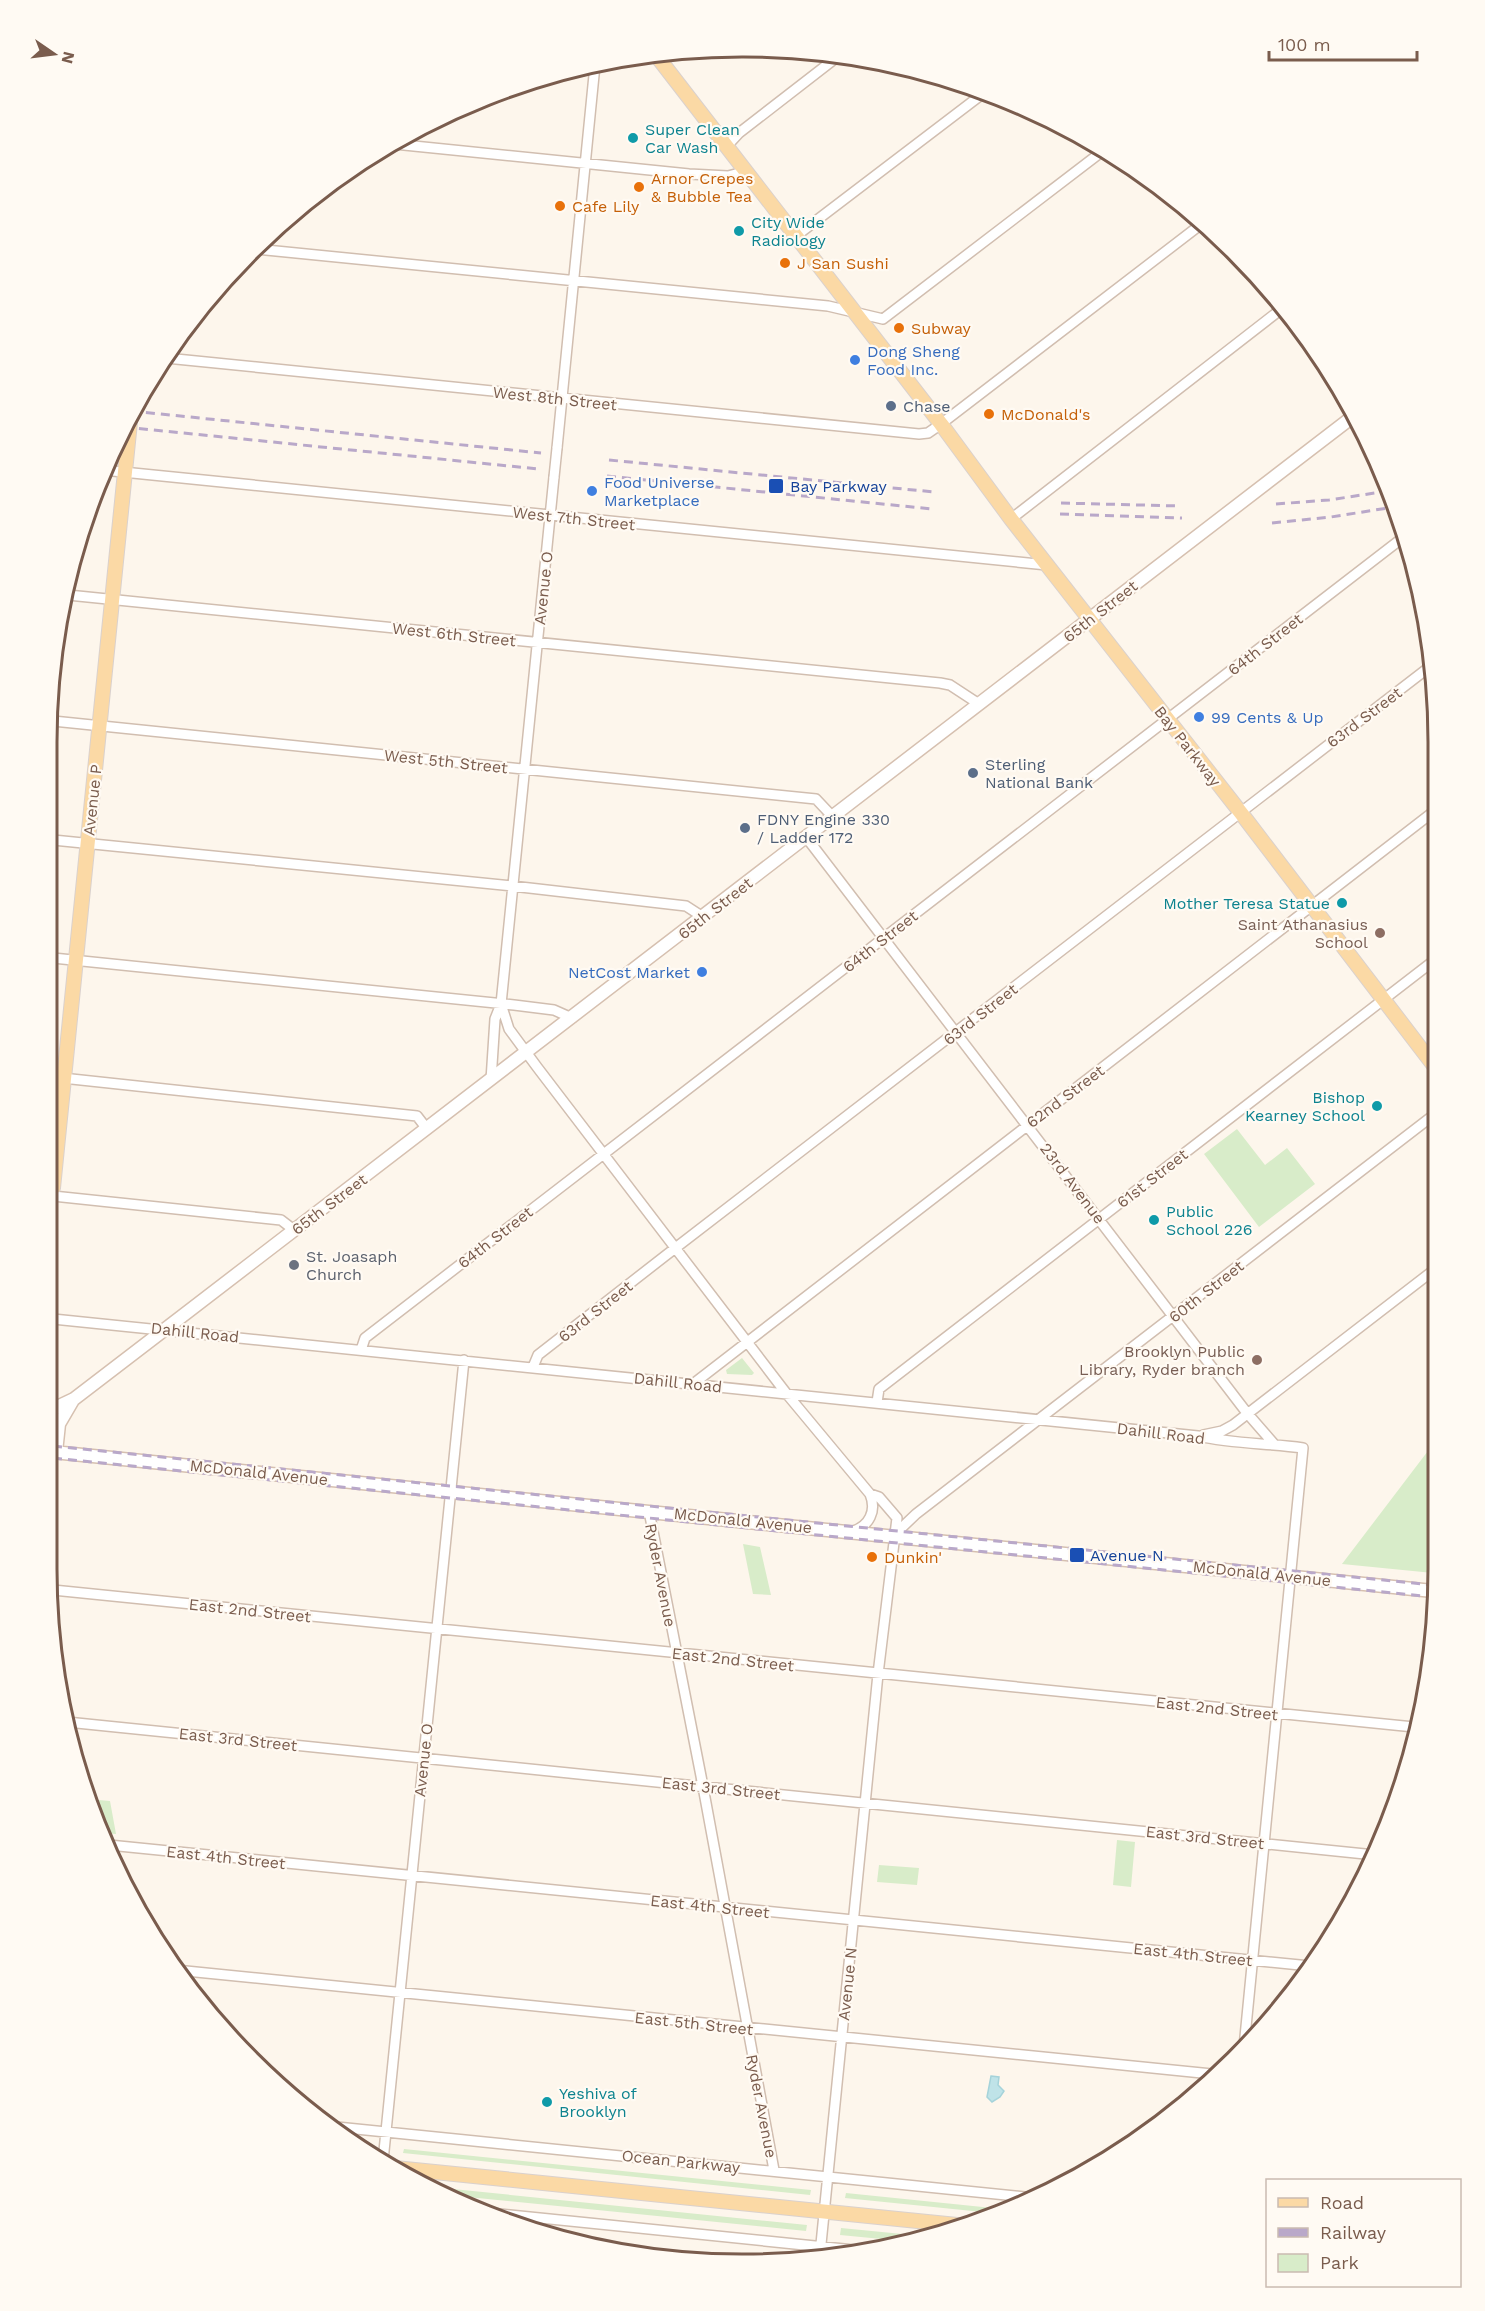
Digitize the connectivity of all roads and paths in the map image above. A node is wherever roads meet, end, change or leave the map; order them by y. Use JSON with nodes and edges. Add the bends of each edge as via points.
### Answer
{"nodes":[{"id":1,"x":662,"y":62,"type":"edge"},
{"id":2,"x":830,"y":63,"type":"edge"},
{"id":3,"x":594,"y":73,"type":"edge"},
{"id":4,"x":977,"y":98,"type":"edge"},
{"id":5,"x":407,"y":145,"type":"edge"},
{"id":6,"x":727,"y":146,"type":"junction"},
{"id":7,"x":1096,"y":156,"type":"edge"},
{"id":8,"x":585,"y":163,"type":"junction"},
{"id":9,"x":747,"y":171,"type":"junction"},
{"id":10,"x":1196,"y":228,"type":"edge"},
{"id":11,"x":796,"y":236,"type":"junction"},
{"id":12,"x":266,"y":250,"type":"edge"},
{"id":13,"x":573,"y":281,"type":"junction"},
{"id":14,"x":856,"y":313,"type":"junction"},
{"id":15,"x":1277,"y":314,"type":"edge"},
{"id":16,"x":175,"y":359,"type":"edge"},
{"id":17,"x":562,"y":399,"type":"junction"},
{"id":18,"x":1347,"y":420,"type":"edge"},
{"id":19,"x":941,"y":424,"type":"junction"},
{"id":20,"x":128,"y":438,"type":"edge"},
{"id":21,"x":113,"y":471,"type":"edge"},
{"id":22,"x":125,"y":472,"type":"junction"},
{"id":23,"x":550,"y":516,"type":"junction"},
{"id":24,"x":1011,"y":519,"type":"junction"},
{"id":25,"x":1398,"y":541,"type":"edge"},
{"id":26,"x":1047,"y":565,"type":"junction"},
{"id":27,"x":73,"y":595,"type":"edge"},
{"id":28,"x":112,"y":599,"type":"junction"},
{"id":29,"x":1090,"y":619,"type":"junction"},
{"id":30,"x":538,"y":642,"type":"junction"},
{"id":31,"x":1424,"y":671,"type":"edge"},
{"id":32,"x":979,"y":704,"type":"junction"},
{"id":33,"x":1167,"y":720,"type":"junction"},
{"id":34,"x":57,"y":722,"type":"edge"},
{"id":35,"x":99,"y":726,"type":"junction"},
{"id":36,"x":524,"y":769,"type":"junction"},
{"id":37,"x":1241,"y":813,"type":"junction"},
{"id":38,"x":832,"y":816,"type":"junction"},
{"id":39,"x":1428,"y":816,"type":"edge"},
{"id":40,"x":806,"y":837,"type":"junction"},
{"id":41,"x":57,"y":840,"type":"edge"},
{"id":42,"x":87,"y":843,"type":"junction"},
{"id":43,"x":512,"y":886,"type":"junction"},
{"id":44,"x":1312,"y":906,"type":"junction"},
{"id":45,"x":703,"y":917,"type":"junction"},
{"id":46,"x":884,"y":938,"type":"junction"},
{"id":47,"x":57,"y":959,"type":"edge"},
{"id":48,"x":75,"y":961,"type":"junction"},
{"id":49,"x":1428,"y":965,"type":"edge"},
{"id":50,"x":1384,"y":1000,"type":"junction"},
{"id":51,"x":501,"y":1004,"type":"junction"},
{"id":52,"x":572,"y":1018,"type":"junction"},
{"id":53,"x":956,"y":1031,"type":"junction"},
{"id":54,"x":526,"y":1053,"type":"junction"},
{"id":55,"x":1428,"y":1058,"type":"edge"},
{"id":56,"x":58,"y":1078,"type":"edge"},
{"id":57,"x":491,"y":1080,"type":"junction"},
{"id":58,"x":57,"y":1096,"type":"edge"},
{"id":59,"x":1428,"y":1119,"type":"edge"},
{"id":60,"x":1028,"y":1125,"type":"junction"},
{"id":61,"x":427,"y":1129,"type":"junction"},
{"id":62,"x":603,"y":1154,"type":"junction"},
{"id":63,"x":57,"y":1197,"type":"edge"},
{"id":64,"x":1100,"y":1218,"type":"junction"},
{"id":65,"x":294,"y":1230,"type":"junction"},
{"id":66,"x":675,"y":1248,"type":"junction"},
{"id":67,"x":1428,"y":1275,"type":"edge"},
{"id":68,"x":1174,"y":1316,"type":"junction"},
{"id":69,"x":57,"y":1319,"type":"edge"},
{"id":70,"x":165,"y":1329,"type":"junction"},
{"id":71,"x":746,"y":1340,"type":"junction"},
{"id":72,"x":361,"y":1350,"type":"junction"},
{"id":73,"x":464,"y":1360,"type":"junction"},
{"id":74,"x":533,"y":1367,"type":"junction"},
{"id":75,"x":693,"y":1384,"type":"junction"},
{"id":76,"x":786,"y":1393,"type":"junction"},
{"id":77,"x":74,"y":1399,"type":"junction"},
{"id":78,"x":877,"y":1402,"type":"junction"},
{"id":79,"x":57,"y":1407,"type":"edge"},
{"id":80,"x":1247,"y":1413,"type":"junction"},
{"id":81,"x":1040,"y":1419,"type":"junction"},
{"id":82,"x":57,"y":1435,"type":"edge"},
{"id":83,"x":1198,"y":1436,"type":"junction"},
{"id":84,"x":1274,"y":1444,"type":"junction"},
{"id":85,"x":57,"y":1452,"type":"edge"},
{"id":86,"x":451,"y":1491,"type":"junction"},
{"id":87,"x":870,"y":1494,"type":"junction"},
{"id":88,"x":649,"y":1511,"type":"junction"},
{"id":89,"x":853,"y":1531,"type":"junction"},
{"id":90,"x":894,"y":1535,"type":"junction"},
{"id":91,"x":1290,"y":1576,"type":"junction"},
{"id":92,"x":1428,"y":1589,"type":"edge"},
{"id":93,"x":58,"y":1591,"type":"edge"},
{"id":94,"x":437,"y":1629,"type":"junction"},
{"id":95,"x":676,"y":1653,"type":"junction"},
{"id":96,"x":878,"y":1674,"type":"junction"},
{"id":97,"x":1278,"y":1714,"type":"junction"},
{"id":98,"x":75,"y":1723,"type":"edge"},
{"id":99,"x":1409,"y":1727,"type":"edge"},
{"id":100,"x":424,"y":1758,"type":"junction"},
{"id":101,"x":703,"y":1787,"type":"junction"},
{"id":102,"x":865,"y":1803,"type":"junction"},
{"id":103,"x":1264,"y":1843,"type":"junction"},
{"id":104,"x":116,"y":1846,"type":"edge"},
{"id":105,"x":1365,"y":1854,"type":"edge"},
{"id":106,"x":412,"y":1875,"type":"junction"},
{"id":107,"x":724,"y":1907,"type":"junction"},
{"id":108,"x":854,"y":1920,"type":"junction"},
{"id":109,"x":1252,"y":1960,"type":"junction"},
{"id":110,"x":1301,"y":1965,"type":"edge"},
{"id":111,"x":189,"y":1971,"type":"edge"},
{"id":112,"x":400,"y":1993,"type":"junction"},
{"id":113,"x":747,"y":2028,"type":"junction"},
{"id":114,"x":1245,"y":2034,"type":"edge"},
{"id":115,"x":842,"y":2038,"type":"junction"},
{"id":116,"x":1205,"y":2073,"type":"edge"},
{"id":117,"x":347,"y":2128,"type":"edge"},
{"id":118,"x":386,"y":2131,"type":"junction"},
{"id":119,"x":384,"y":2152,"type":"edge"},
{"id":120,"x":415,"y":2170,"type":"edge"},
{"id":121,"x":774,"y":2170,"type":"junction"},
{"id":122,"x":828,"y":2177,"type":"junction"},
{"id":123,"x":1017,"y":2196,"type":"edge"},
{"id":124,"x":825,"y":2212,"type":"junction"},
{"id":125,"x":517,"y":2216,"type":"edge"},
{"id":126,"x":944,"y":2224,"type":"edge"},
{"id":127,"x":818,"y":2250,"type":"edge"},
{"id":128,"x":821,"y":2250,"type":"edge"}],
"edges":[{"from":1,"to":6,"type":"main road","name":"Bay Parkway"},
{"from":2,"to":6,"type":"street"},
{"from":3,"to":8,"type":"street","name":"Avenue O"},
{"from":4,"to":11,"type":"street"},
{"from":5,"to":8,"type":"street"},
{"from":6,"to":9,"type":"main road","name":"Bay Parkway"},
{"from":7,"to":14,"type":"street","via":[[882,319]]},
{"from":8,"to":9,"type":"street","via":[[699,175],[728,176]]},
{"from":8,"to":13,"type":"street","name":"Avenue O"},
{"from":9,"to":11,"type":"main road","name":"Bay Parkway"},
{"from":10,"to":19,"type":"street","name":"West 8th Street"},
{"from":11,"to":14,"type":"main road","name":"Bay Parkway"},
{"from":12,"to":13,"type":"street"},
{"from":13,"to":14,"type":"street","via":[[828,306]]},
{"from":13,"to":17,"type":"street","name":"Avenue O"},
{"from":14,"to":19,"type":"main road","name":"Bay Parkway"},
{"from":15,"to":24,"type":"street"},
{"from":16,"to":17,"type":"street","name":"West 8th Street"},
{"from":17,"to":19,"type":"street","name":"West 8th Street","via":[[919,434]]},
{"from":17,"to":23,"type":"street","name":"Avenue O","bridge":true},
{"from":18,"to":29,"type":"main road","name":"65th Street"},
{"from":19,"to":24,"type":"main road","name":"Bay Parkway"},
{"from":20,"to":22,"type":"main road","name":"Avenue P","bridge":true},
{"from":21,"to":22,"type":"street","name":"West 7th Street"},
{"from":22,"to":23,"type":"street","name":"West 7th Street"},
{"from":22,"to":28,"type":"main road","name":"Avenue P"},
{"from":23,"to":26,"type":"street","name":"West 7th Street"},
{"from":23,"to":30,"type":"street","name":"Avenue O"},
{"from":24,"to":26,"type":"main road","name":"Bay Parkway"},
{"from":25,"to":33,"type":"street","name":"64th Street"},
{"from":26,"to":29,"type":"main road","name":"Bay Parkway"},
{"from":27,"to":28,"type":"street","name":"West 6th Street"},
{"from":28,"to":30,"type":"street","name":"West 6th Street"},
{"from":28,"to":35,"type":"main road","name":"Avenue P"},
{"from":29,"to":32,"type":"main road","name":"65th Street"},
{"from":29,"to":33,"type":"main road","name":"Bay Parkway"},
{"from":30,"to":32,"type":"street","name":"West 6th Street","via":[[940,683]]},
{"from":30,"to":36,"type":"street","name":"Avenue O"},
{"from":31,"to":37,"type":"street","name":"63rd Street"},
{"from":32,"to":38,"type":"main road","name":"65th Street"},
{"from":33,"to":37,"type":"main road","name":"Bay Parkway"},
{"from":33,"to":46,"type":"street","name":"64th Street"},
{"from":34,"to":35,"type":"street","name":"West 5th Street"},
{"from":35,"to":36,"type":"street","name":"West 5th Street"},
{"from":35,"to":42,"type":"main road","name":"Avenue P"},
{"from":36,"to":38,"type":"street","name":"West 5th Street","via":[[816,799]]},
{"from":36,"to":43,"type":"street","name":"Avenue O"},
{"from":37,"to":44,"type":"main road","name":"Bay Parkway"},
{"from":37,"to":53,"type":"street","name":"63rd Street"},
{"from":38,"to":40,"type":"main road","name":"65th Street"},
{"from":39,"to":44,"type":"street","name":"62nd Street"},
{"from":40,"to":45,"type":"main road","name":"65th Street"},
{"from":40,"to":46,"type":"street","name":"23rd Avenue"},
{"from":41,"to":42,"type":"street"},
{"from":42,"to":43,"type":"street"},
{"from":42,"to":48,"type":"main road","name":"Avenue P"},
{"from":43,"to":45,"type":"street","via":[[686,906]]},
{"from":43,"to":51,"type":"street","name":"Avenue O"},
{"from":44,"to":50,"type":"main road","name":"Bay Parkway"},
{"from":44,"to":60,"type":"street","name":"62nd Street"},
{"from":45,"to":52,"type":"main road","name":"65th Street"},
{"from":46,"to":53,"type":"street","name":"23rd Avenue"},
{"from":46,"to":62,"type":"street","name":"64th Street"},
{"from":47,"to":48,"type":"street"},
{"from":48,"to":51,"type":"street"},
{"from":48,"to":56,"type":"main road","name":"Avenue P"},
{"from":49,"to":50,"type":"street","name":"61st Street"},
{"from":50,"to":55,"type":"main road","name":"Bay Parkway"},
{"from":50,"to":64,"type":"street","name":"61st Street"},
{"from":51,"to":52,"type":"street","via":[[554,1010]]},
{"from":51,"to":54,"type":"street","name":"Avenue O","via":[[508,1029]]},
{"from":51,"to":57,"type":"street","name":"Avenue O","via":[[495,1019]]},
{"from":52,"to":54,"type":"main road","name":"65th Street"},
{"from":53,"to":60,"type":"street","name":"23rd Avenue"},
{"from":53,"to":66,"type":"street","name":"63rd Street"},
{"from":54,"to":57,"type":"main road","name":"65th Street"},
{"from":54,"to":62,"type":"street","name":"Avenue O"},
{"from":56,"to":58,"type":"main road","name":"Avenue P"},
{"from":56,"to":61,"type":"street","via":[[417,1116]]},
{"from":57,"to":61,"type":"main road","name":"65th Street"},
{"from":59,"to":68,"type":"street","name":"60th Street"},
{"from":60,"to":64,"type":"street","name":"23rd Avenue"},
{"from":60,"to":71,"type":"street","name":"62nd Street"},
{"from":61,"to":65,"type":"main road","name":"65th Street"},
{"from":62,"to":66,"type":"street","name":"Avenue O"},
{"from":62,"to":72,"type":"street","name":"64th Street","via":[[365,1338]]},
{"from":63,"to":65,"type":"street","via":[[281,1220]]},
{"from":64,"to":68,"type":"street","name":"23rd Avenue"},
{"from":64,"to":78,"type":"street","name":"61st Street","via":[[879,1389]]},
{"from":65,"to":70,"type":"main road","name":"65th Street"},
{"from":66,"to":71,"type":"street","name":"Avenue O"},
{"from":66,"to":74,"type":"street","name":"63rd Street","via":[[538,1355]]},
{"from":67,"to":80,"type":"street"},
{"from":68,"to":80,"type":"street","name":"23rd Avenue"},
{"from":68,"to":81,"type":"street","name":"60th Street"},
{"from":69,"to":70,"type":"street","name":"Dahill Road"},
{"from":70,"to":72,"type":"street","name":"Dahill Road"},
{"from":70,"to":77,"type":"main road","name":"65th Street"},
{"from":71,"to":75,"type":"street","name":"62nd Street"},
{"from":71,"to":76,"type":"street","name":"Avenue O"},
{"from":72,"to":73,"type":"street","name":"Dahill Road"},
{"from":73,"to":74,"type":"street","name":"Dahill Road"},
{"from":73,"to":86,"type":"street","name":"Avenue O"},
{"from":74,"to":75,"type":"street","name":"Dahill Road"},
{"from":75,"to":76,"type":"street","name":"Dahill Road"},
{"from":76,"to":78,"type":"street","name":"Dahill Road"},
{"from":76,"to":87,"type":"street","name":"Avenue O"},
{"from":77,"to":79,"type":"main road","name":"65th Street"},
{"from":77,"to":82,"type":"main road","name":"65th Street"},
{"from":78,"to":81,"type":"street","name":"Dahill Road"},
{"from":80,"to":83,"type":"street","via":[[1222,1431]]},
{"from":80,"to":84,"type":"street","name":"23rd Avenue"},
{"from":81,"to":83,"type":"street","name":"Dahill Road"},
{"from":81,"to":90,"type":"street","name":"60th Street"},
{"from":83,"to":84,"type":"street","name":"Dahill Road","via":[[1224,1442]]},
{"from":84,"to":91,"type":"street","name":"Dahill Road","via":[[1303,1448]]},
{"from":85,"to":86,"type":"main road","name":"McDonald Avenue"},
{"from":86,"to":88,"type":"main road","name":"McDonald Avenue"},
{"from":86,"to":94,"type":"street","name":"Avenue O"},
{"from":87,"to":89,"type":"street","via":[[871,1517]]},
{"from":87,"to":90,"type":"street","name":"Avenue N","via":[[879,1497],[897,1518]]},
{"from":88,"to":89,"type":"main road","name":"McDonald Avenue"},
{"from":88,"to":95,"type":"street","name":"Ryder Avenue"},
{"from":89,"to":90,"type":"main road","name":"McDonald Avenue"},
{"from":90,"to":91,"type":"main road","name":"McDonald Avenue"},
{"from":90,"to":96,"type":"street","name":"Avenue N"},
{"from":91,"to":92,"type":"main road","name":"McDonald Avenue"},
{"from":91,"to":97,"type":"street"},
{"from":93,"to":94,"type":"street","name":"East 2nd Street"},
{"from":94,"to":95,"type":"street","name":"East 2nd Street"},
{"from":94,"to":100,"type":"street","name":"Avenue O"},
{"from":95,"to":96,"type":"street","name":"East 2nd Street"},
{"from":95,"to":101,"type":"street","name":"Ryder Avenue"},
{"from":96,"to":97,"type":"street","name":"East 2nd Street"},
{"from":96,"to":102,"type":"street","name":"Avenue N"},
{"from":97,"to":99,"type":"street","name":"East 2nd Street"},
{"from":97,"to":103,"type":"street"},
{"from":98,"to":100,"type":"street","name":"East 3rd Street"},
{"from":100,"to":101,"type":"street","name":"East 3rd Street"},
{"from":100,"to":106,"type":"street","name":"Avenue O"},
{"from":101,"to":102,"type":"street","name":"East 3rd Street"},
{"from":101,"to":107,"type":"street","name":"Ryder Avenue"},
{"from":102,"to":103,"type":"street","name":"East 3rd Street"},
{"from":102,"to":108,"type":"street","name":"Avenue N"},
{"from":103,"to":105,"type":"street","name":"East 3rd Street"},
{"from":103,"to":109,"type":"street"},
{"from":104,"to":106,"type":"street","name":"East 4th Street"},
{"from":106,"to":107,"type":"street","name":"East 4th Street"},
{"from":106,"to":112,"type":"street","name":"Avenue O"},
{"from":107,"to":108,"type":"street","name":"East 4th Street"},
{"from":107,"to":113,"type":"street","name":"Ryder Avenue"},
{"from":108,"to":109,"type":"street","name":"East 4th Street"},
{"from":108,"to":115,"type":"street","name":"Avenue N"},
{"from":109,"to":110,"type":"street","name":"East 4th Street"},
{"from":109,"to":114,"type":"street"},
{"from":111,"to":112,"type":"street","name":"East 5th Street"},
{"from":112,"to":113,"type":"street","name":"East 5th Street"},
{"from":112,"to":118,"type":"street","name":"Avenue O"},
{"from":113,"to":115,"type":"street","name":"East 5th Street"},
{"from":113,"to":121,"type":"street","name":"Ryder Avenue"},
{"from":115,"to":116,"type":"street","name":"East 5th Street"},
{"from":115,"to":122,"type":"street","name":"Avenue N"},
{"from":117,"to":118,"type":"street","name":"Ocean Parkway"},
{"from":118,"to":119,"type":"street","name":"Avenue O"},
{"from":118,"to":121,"type":"street","name":"Ocean Parkway"},
{"from":120,"to":124,"type":"main road"},
{"from":121,"to":122,"type":"street","name":"Ocean Parkway"},
{"from":122,"to":123,"type":"street","name":"Ocean Parkway"},
{"from":122,"to":124,"type":"street","name":"Avenue N"},
{"from":124,"to":126,"type":"main road"},
{"from":124,"to":128,"type":"street","name":"Avenue N"},
{"from":125,"to":127,"type":"street"}]}
